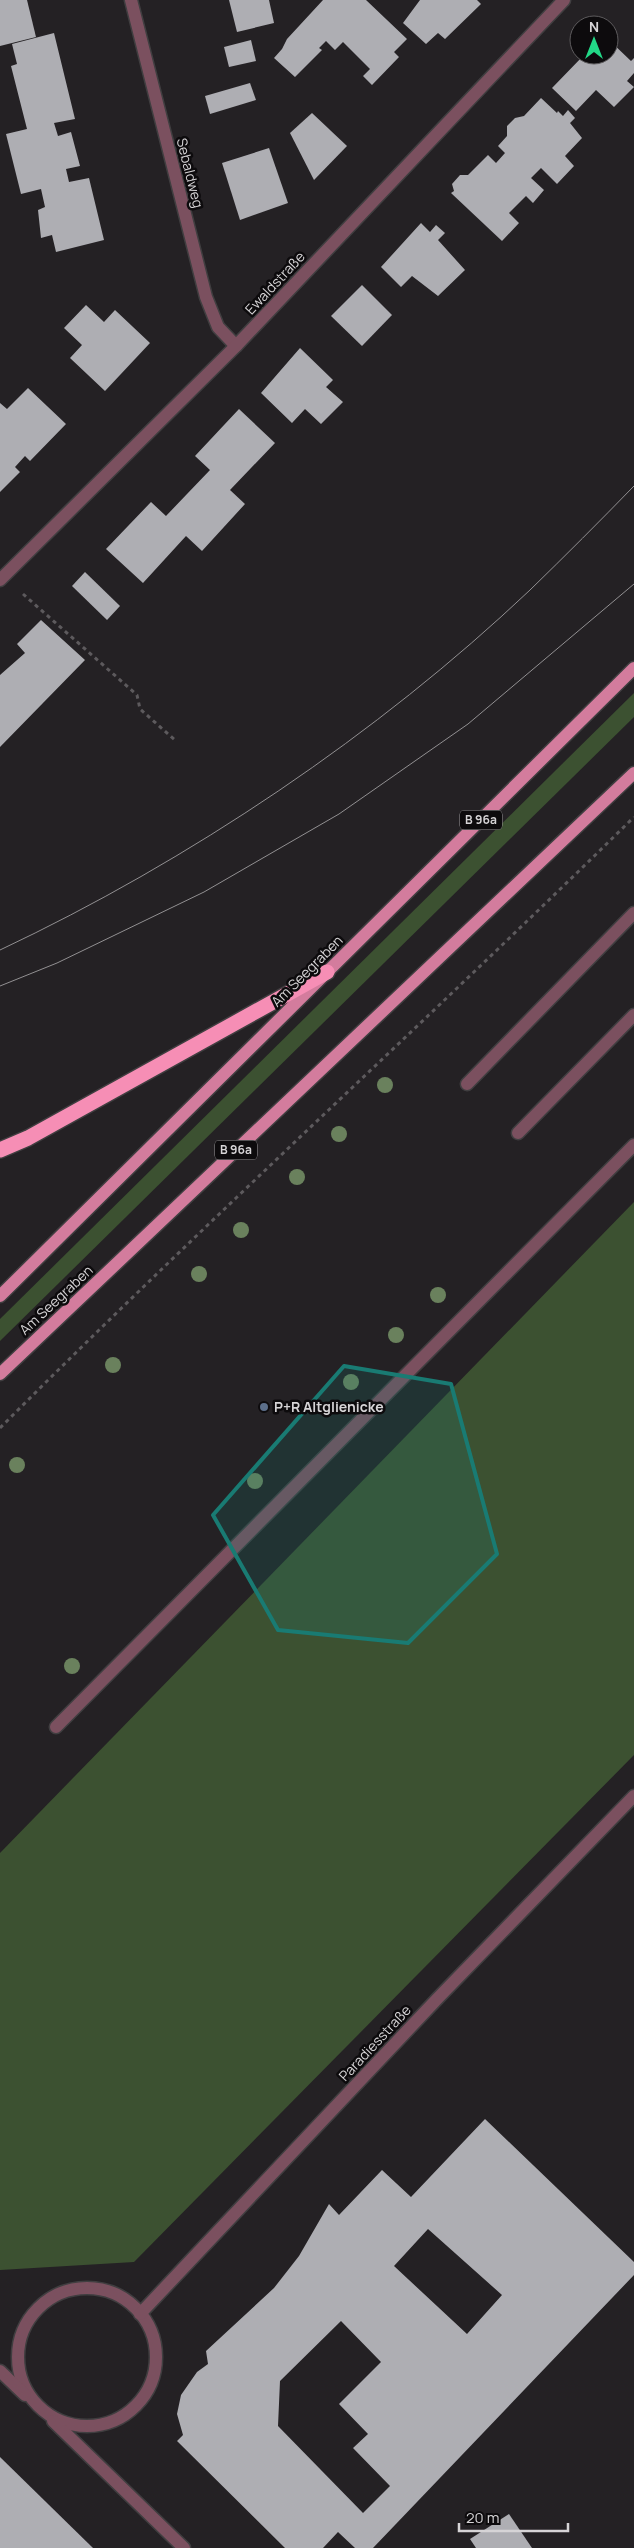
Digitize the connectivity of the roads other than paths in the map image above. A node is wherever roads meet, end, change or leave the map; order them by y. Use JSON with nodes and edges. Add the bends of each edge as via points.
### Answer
{"nodes":[{"id":1,"x":131,"y":0,"type":"edge"},
{"id":2,"x":564,"y":0,"type":"edge"},
{"id":3,"x":236,"y":346,"type":"junction"},
{"id":4,"x":2,"y":578,"type":"edge"},
{"id":5,"x":634,"y":668,"type":"edge"},
{"id":6,"x":634,"y":773,"type":"edge"},
{"id":7,"x":634,"y":913,"type":"edge"},
{"id":8,"x":327,"y":972,"type":"junction"},
{"id":9,"x":634,"y":1015,"type":"edge"},
{"id":10,"x":467,"y":1084,"type":"dead end"},
{"id":11,"x":518,"y":1133,"type":"dead end"},
{"id":12,"x":634,"y":1145,"type":"edge"},
{"id":13,"x":0,"y":1150,"type":"edge"},
{"id":14,"x":0,"y":1296,"type":"edge"},
{"id":15,"x":0,"y":1374,"type":"edge"},
{"id":16,"x":56,"y":1727,"type":"dead end"},
{"id":17,"x":634,"y":1796,"type":"edge"},
{"id":18,"x":140,"y":2314,"type":"junction"},
{"id":19,"x":0,"y":2371,"type":"edge"},
{"id":20,"x":41,"y":2409,"type":"junction"},
{"id":21,"x":184,"y":2548,"type":"edge"}],
"edges":[{"from":1,"to":3,"type":"street","name":"Sebaldweg","via":[[206,298],[218,327]]},
{"from":2,"to":3,"type":"street","name":"Ewaldstraße"},
{"from":3,"to":4,"type":"street","name":"Ewaldstraße"},
{"from":5,"to":8,"type":"main road","name":"Am Seegraben","number":"B 96a"},
{"from":6,"to":15,"type":"main road","name":"Am Seegraben","number":"B 96a"},
{"from":7,"to":10,"type":"street"},
{"from":8,"to":13,"type":"highway","via":[[28,1138]]},
{"from":8,"to":14,"type":"main road","name":"Am Seegraben","number":"B 96a"},
{"from":9,"to":11,"type":"street"},
{"from":12,"to":16,"type":"street"},
{"from":17,"to":18,"type":"street","name":"Paradiesstraße"},
{"from":18,"to":20,"type":"street","via":[[154,2344],[154,2372],[147,2391],[134,2407],[118,2419],[78,2426],[58,2420]]},
{"from":18,"to":20,"type":"street","via":[[123,2298],[102,2290],[79,2289],[57,2295],[38,2308],[25,2326],[18,2347],[18,2370],[26,2392]]},
{"from":19,"to":20,"type":"street"},
{"from":20,"to":21,"type":"street"}]}
